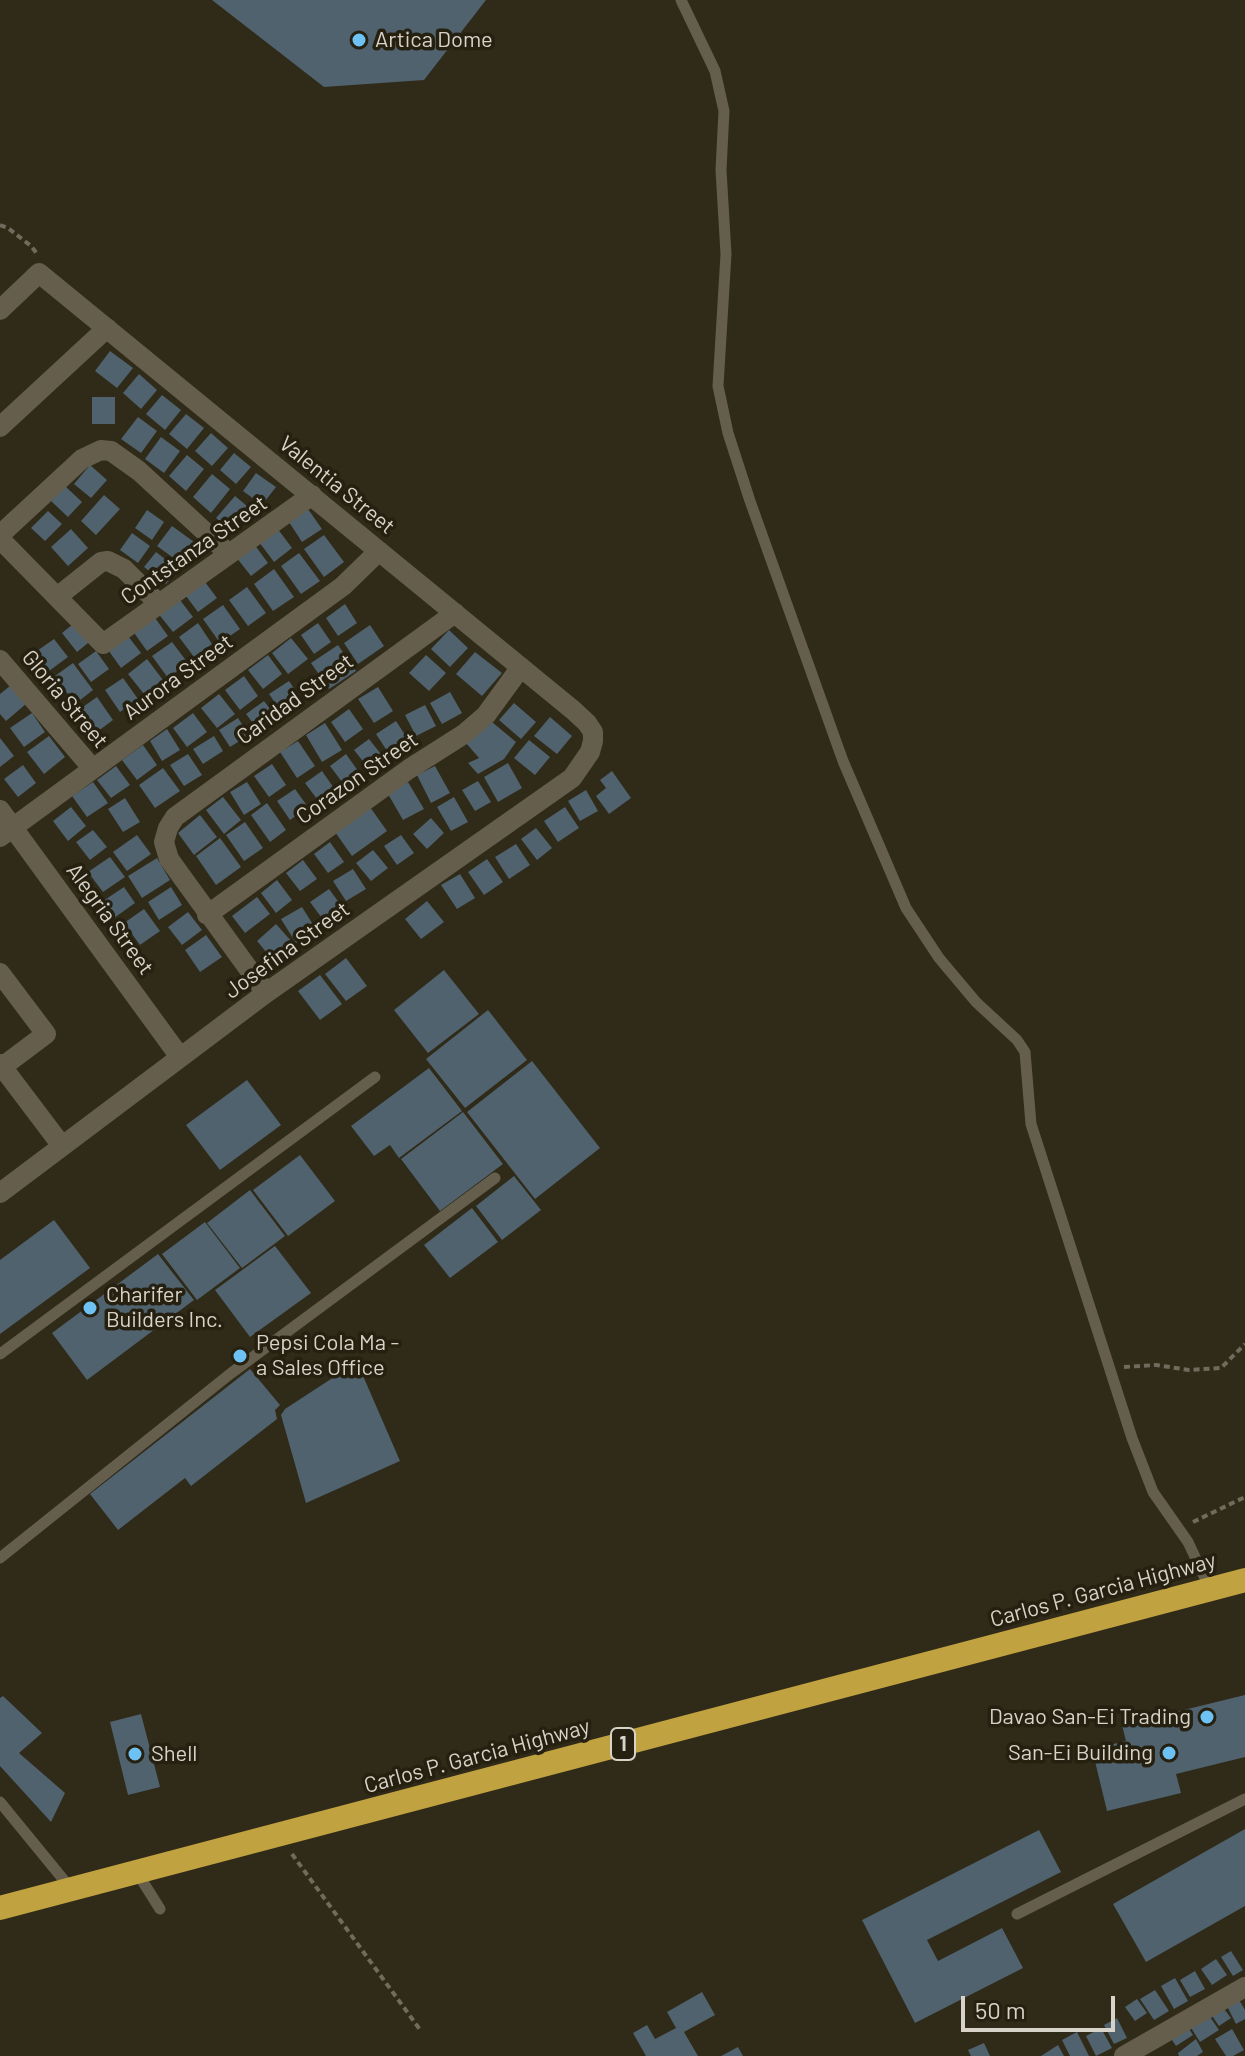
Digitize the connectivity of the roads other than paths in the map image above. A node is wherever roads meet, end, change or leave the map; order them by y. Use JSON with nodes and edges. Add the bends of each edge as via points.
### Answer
{"nodes":[{"id":1,"x":681,"y":0,"type":"edge"},
{"id":2,"x":0,"y":310,"type":"edge"},
{"id":3,"x":107,"y":328,"type":"junction"},
{"id":4,"x":0,"y":427,"type":"edge"},
{"id":5,"x":312,"y":495,"type":"junction"},
{"id":6,"x":0,"y":537,"type":"edge"},
{"id":7,"x":379,"y":551,"type":"junction"},
{"id":8,"x":229,"y":554,"type":"junction"},
{"id":9,"x":57,"y":597,"type":"junction"},
{"id":10,"x":159,"y":604,"type":"junction"},
{"id":11,"x":455,"y":613,"type":"junction"},
{"id":12,"x":0,"y":660,"type":"edge"},
{"id":13,"x":521,"y":667,"type":"junction"},
{"id":14,"x":593,"y":741,"type":"joint"},
{"id":15,"x":93,"y":769,"type":"junction"},
{"id":16,"x":0,"y":810,"type":"edge"},
{"id":17,"x":7,"y":832,"type":"edge"},
{"id":18,"x":207,"y":915,"type":"junction"},
{"id":19,"x":0,"y":973,"type":"edge"},
{"id":20,"x":266,"y":993,"type":"junction"},
{"id":21,"x":180,"y":1057,"type":"junction"},
{"id":22,"x":1,"y":1065,"type":"edge"},
{"id":23,"x":375,"y":1077,"type":"dead end"},
{"id":24,"x":62,"y":1146,"type":"junction"},
{"id":25,"x":495,"y":1178,"type":"dead end"},
{"id":26,"x":0,"y":1193,"type":"edge"},
{"id":27,"x":0,"y":1354,"type":"edge"},
{"id":28,"x":0,"y":1558,"type":"edge"},
{"id":29,"x":1245,"y":1580,"type":"edge"},
{"id":30,"x":1210,"y":1589,"type":"junction"},
{"id":31,"x":1245,"y":1799,"type":"edge"},
{"id":32,"x":0,"y":1802,"type":"edge"},
{"id":33,"x":138,"y":1874,"type":"junction"},
{"id":34,"x":73,"y":1890,"type":"junction"},
{"id":35,"x":0,"y":1908,"type":"edge"},
{"id":36,"x":160,"y":1909,"type":"dead end"},
{"id":37,"x":1017,"y":1914,"type":"dead end"},
{"id":38,"x":1245,"y":1987,"type":"edge"},
{"id":39,"x":1159,"y":2047,"type":"edge"},
{"id":40,"x":1124,"y":2056,"type":"edge"}],
"edges":[{"from":1,"to":30,"type":"lane","via":[[715,71],[724,111],[726,254],[718,386],[728,433],[818,695],[906,908],[939,958],[1025,1052],[1031,1124],[1132,1438],[1153,1492],[1196,1556]]},
{"from":2,"to":3,"type":"street","name":"Valentia Street","via":[[39,273]]},
{"from":3,"to":4,"type":"street"},
{"from":3,"to":5,"type":"street","name":"Valentia Street"},
{"from":5,"to":7,"type":"street","name":"Valentia Street"},
{"from":5,"to":8,"type":"street","name":"Contstanza Street"},
{"from":6,"to":8,"type":"street","via":[[82,459],[101,450],[139,471]]},
{"from":6,"to":9,"type":"street"},
{"from":7,"to":11,"type":"street","name":"Valentia Street"},
{"from":7,"to":15,"type":"street","name":"Aurora Street","via":[[343,586]]},
{"from":8,"to":10,"type":"street","name":"Contstanza Street"},
{"from":9,"to":10,"type":"street","via":[[108,561],[124,569]]},
{"from":9,"to":10,"type":"street","name":"Contstanza Street","via":[[103,644]]},
{"from":11,"to":13,"type":"street","name":"Valentia Street"},
{"from":11,"to":18,"type":"street","name":"Caridad Street","via":[[175,817],[164,842],[169,859]]},
{"from":12,"to":15,"type":"street","name":"Gloria Street"},
{"from":13,"to":14,"type":"street","name":"Valentia Street","via":[[587,723]]},
{"from":13,"to":18,"type":"street","name":"Corazon Street","via":[[486,715],[464,734]]},
{"from":14,"to":20,"type":"street","name":"Josefina Street","via":[[572,778]]},
{"from":15,"to":17,"type":"street","name":"Aurora Street"},
{"from":16,"to":17,"type":"street","name":"Alegria Street"},
{"from":17,"to":21,"type":"street","name":"Alegria Street"},
{"from":18,"to":20,"type":"street"},
{"from":19,"to":22,"type":"street","via":[[46,1034]]},
{"from":20,"to":21,"type":"street","name":"Josefina Street"},
{"from":21,"to":24,"type":"street","name":"Josefina Street"},
{"from":22,"to":24,"type":"street"},
{"from":23,"to":27,"type":"lane"},
{"from":24,"to":26,"type":"street","name":"Josefina Street"},
{"from":25,"to":28,"type":"lane","via":[[230,1374]]},
{"from":29,"to":30,"type":"highway","name":"Carlos P. Garcia Highway","number":"1"},
{"from":30,"to":33,"type":"highway","name":"Carlos P. Garcia Highway","number":"1"},
{"from":31,"to":37,"type":"lane"},
{"from":32,"to":34,"type":"lane"},
{"from":33,"to":34,"type":"highway","name":"Carlos P. Garcia Highway","number":"1"},
{"from":33,"to":36,"type":"lane"},
{"from":34,"to":35,"type":"highway","name":"Carlos P. Garcia Highway","number":"1"},
{"from":38,"to":39,"type":"street"},
{"from":39,"to":40,"type":"street"}]}
